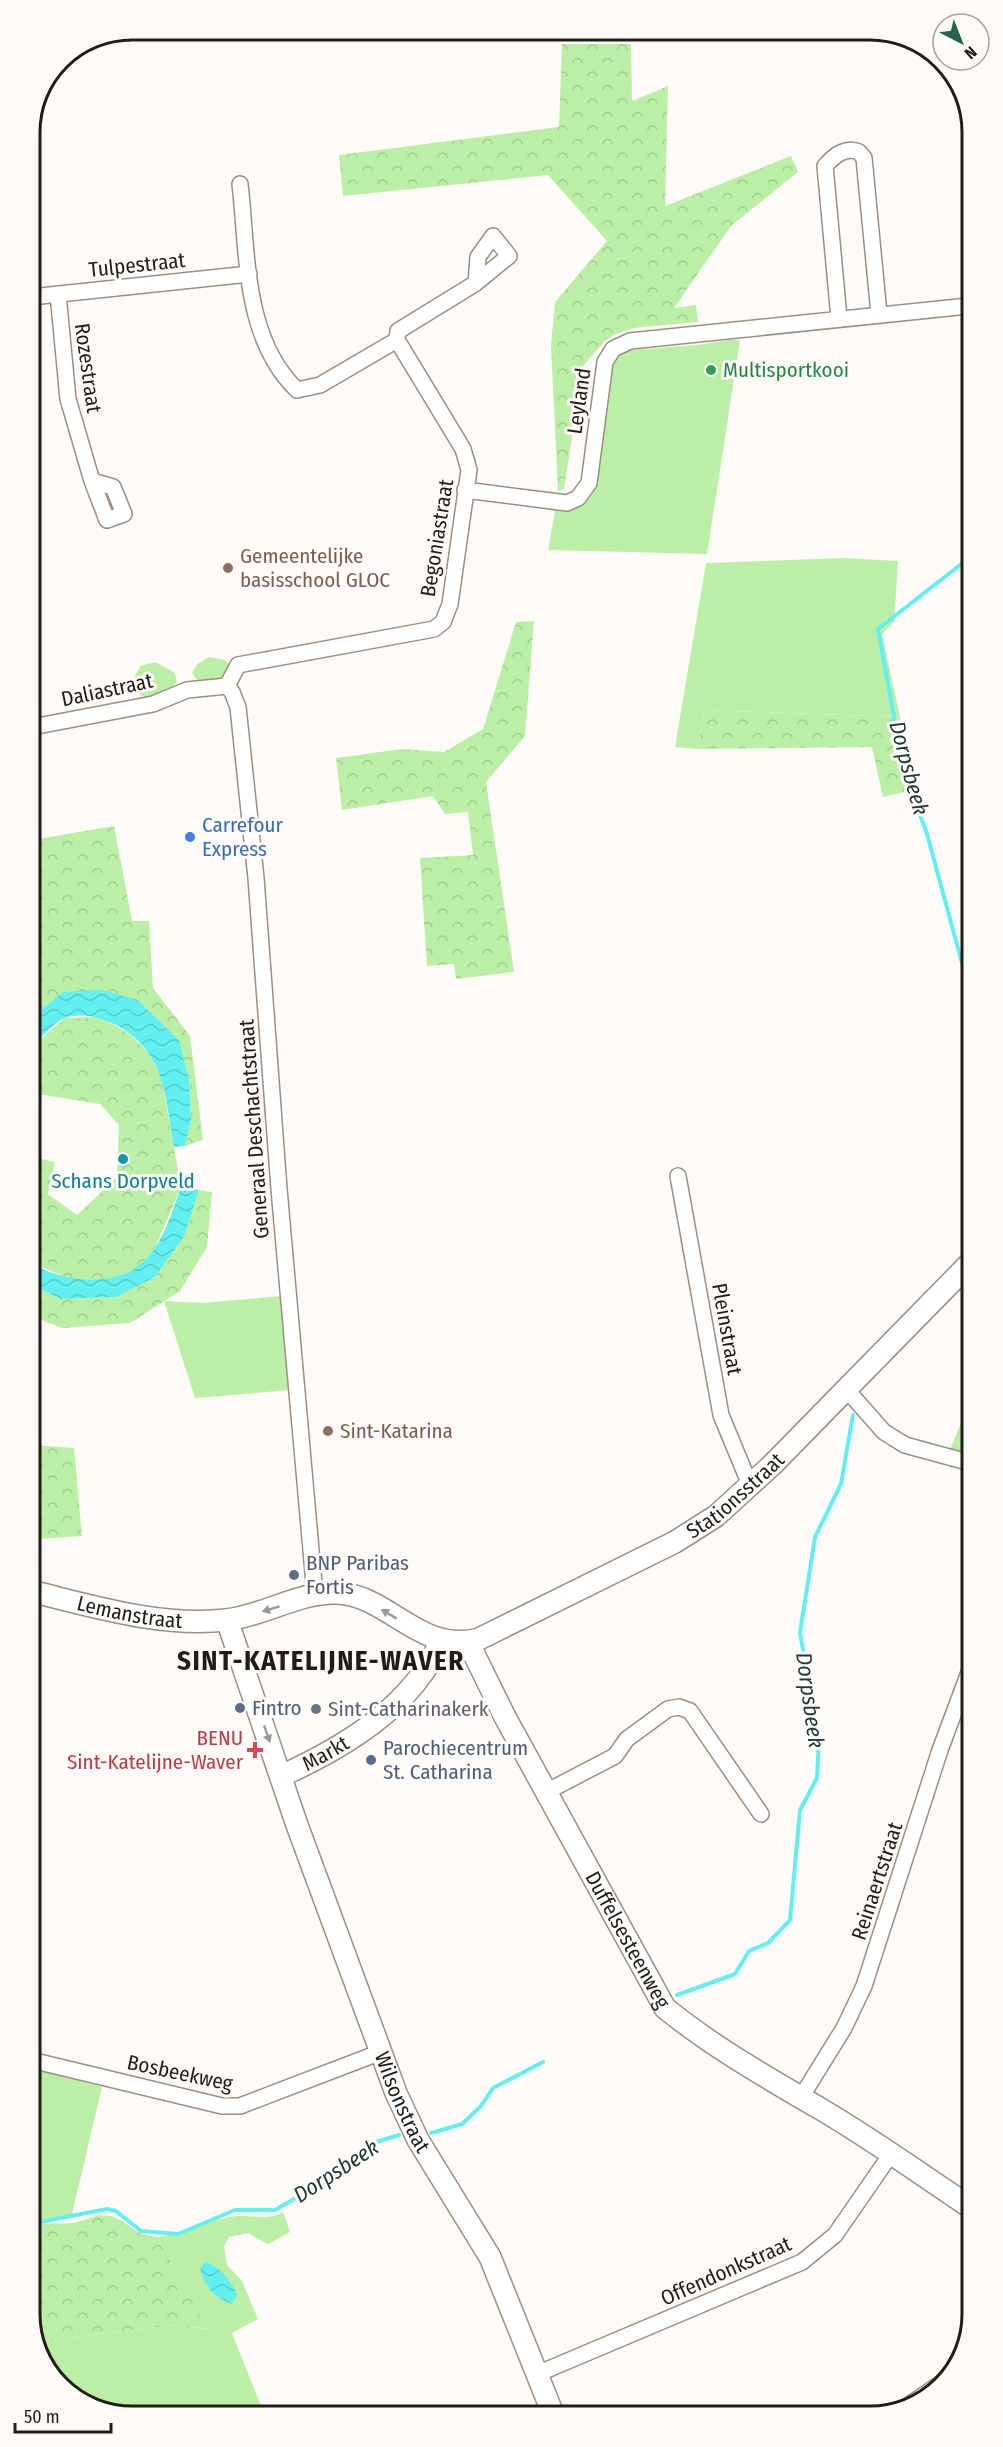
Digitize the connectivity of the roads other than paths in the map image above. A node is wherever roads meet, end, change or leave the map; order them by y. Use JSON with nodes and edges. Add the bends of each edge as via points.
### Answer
{"nodes":[{"id":1,"x":240,"y":184,"type":"dead end"},
{"id":2,"x":249,"y":274,"type":"junction"},
{"id":3,"x":476,"y":283,"type":"dead end"},
{"id":4,"x":58,"y":294,"type":"junction"},
{"id":5,"x":41,"y":296,"type":"edge"},
{"id":6,"x":962,"y":307,"type":"edge"},
{"id":7,"x":879,"y":314,"type":"junction"},
{"id":8,"x":839,"y":318,"type":"junction"},
{"id":9,"x":397,"y":340,"type":"junction"},
{"id":10,"x":92,"y":481,"type":"dead end"},
{"id":11,"x":465,"y":490,"type":"junction"},
{"id":12,"x":226,"y":686,"type":"junction"},
{"id":13,"x":41,"y":725,"type":"edge"},
{"id":14,"x":678,"y":1176,"type":"dead end"},
{"id":15,"x":962,"y":1271,"type":"edge"},
{"id":16,"x":846,"y":1389,"type":"junction"},
{"id":17,"x":962,"y":1461,"type":"edge"},
{"id":18,"x":750,"y":1485,"type":"junction"},
{"id":19,"x":40,"y":1593,"type":"edge"},
{"id":20,"x":315,"y":1595,"type":"junction"},
{"id":21,"x":227,"y":1620,"type":"junction"},
{"id":22,"x":441,"y":1640,"type":"junction"},
{"id":23,"x":468,"y":1642,"type":"junction"},
{"id":24,"x":962,"y":1691,"type":"edge"},
{"id":25,"x":281,"y":1776,"type":"junction"},
{"id":26,"x":546,"y":1792,"type":"junction"},
{"id":27,"x":761,"y":1814,"type":"dead end"},
{"id":28,"x":381,"y":2052,"type":"junction"},
{"id":29,"x":40,"y":2062,"type":"edge"},
{"id":30,"x":800,"y":2099,"type":"junction"},
{"id":31,"x":891,"y":2154,"type":"junction"},
{"id":32,"x":962,"y":2202,"type":"edge"},
{"id":33,"x":537,"y":2374,"type":"junction"},
{"id":34,"x":550,"y":2406,"type":"edge"}],
"edges":[{"from":1,"to":2,"type":"street"},
{"from":2,"to":4,"type":"street","name":"Tulpestraat"},
{"from":2,"to":9,"type":"street","via":[[256,321],[287,381],[297,390],[320,386]]},
{"from":3,"to":9,"type":"street","via":[[398,331]]},
{"from":4,"to":5,"type":"street","name":"Tulpestraat"},
{"from":4,"to":10,"type":"street","name":"Rozestraat","via":[[68,399]]},
{"from":6,"to":7,"type":"street","name":"Leyland"},
{"from":7,"to":8,"type":"street","name":"Leyland"},
{"from":7,"to":8,"type":"street","via":[[864,159],[860,152],[848,150],[825,166]]},
{"from":8,"to":11,"type":"street","name":"Leyland","via":[[630,341],[613,349],[605,362],[589,483],[578,498],[567,503]]},
{"from":9,"to":11,"type":"street","name":"Begoniastraat","via":[[463,449],[469,470]]},
{"from":11,"to":12,"type":"street","name":"Begoniastraat","via":[[450,604],[443,622],[434,629],[238,665]]},
{"from":12,"to":13,"type":"street","name":"Daliastraat","via":[[187,690],[153,704]]},
{"from":12,"to":20,"type":"street","name":"Generaal Deschachtstraat","via":[[238,707],[256,878]]},
{"from":14,"to":18,"type":"street","name":"Pleinstraat","via":[[721,1415]]},
{"from":15,"to":16,"type":"street","name":"Stationsstraat"},
{"from":16,"to":17,"type":"street","via":[[884,1432],[905,1445]]},
{"from":16,"to":18,"type":"street","name":"Stationsstraat"},
{"from":18,"to":23,"type":"street","name":"Stationsstraat","via":[[716,1516],[675,1542]]},
{"from":19,"to":21,"type":"street","name":"Lemanstraat","via":[[161,1619]]},
{"from":20,"to":21,"type":"street","one_way":true},
{"from":22,"to":20,"type":"street","one_way":true,"via":[[413,1629],[362,1599],[336,1593]]},
{"from":21,"to":25,"type":"street","name":"Markt","one_way":true},
{"from":22,"to":23,"type":"street","name":"Stationsstraat"},
{"from":22,"to":25,"type":"street","name":"Markt","via":[[430,1664],[405,1695],[319,1759]]},
{"from":23,"to":26,"type":"street","name":"Duffelsesteenweg"},
{"from":24,"to":30,"type":"street","name":"Reinaertstraat","via":[[864,1986],[844,2028]]},
{"from":25,"to":28,"type":"street","name":"Wilsonstraat"},
{"from":26,"to":27,"type":"street","via":[[615,1756],[627,1739],[668,1709],[679,1707],[690,1711]]},
{"from":26,"to":30,"type":"street","name":"Duffelsesteenweg","via":[[665,2008]]},
{"from":28,"to":29,"type":"street","name":"Bosbeekweg","via":[[240,2106],[222,2106]]},
{"from":28,"to":33,"type":"street","name":"Wilsonstraat","via":[[418,2140],[490,2258]]},
{"from":30,"to":31,"type":"street","name":"Duffelsesteenweg"},
{"from":31,"to":32,"type":"street","name":"Duffelsesteenweg"},
{"from":31,"to":33,"type":"street","name":"Offendonkstraat","via":[[835,2235],[802,2262]]},
{"from":33,"to":34,"type":"street","name":"Wilsonstraat"}]}
